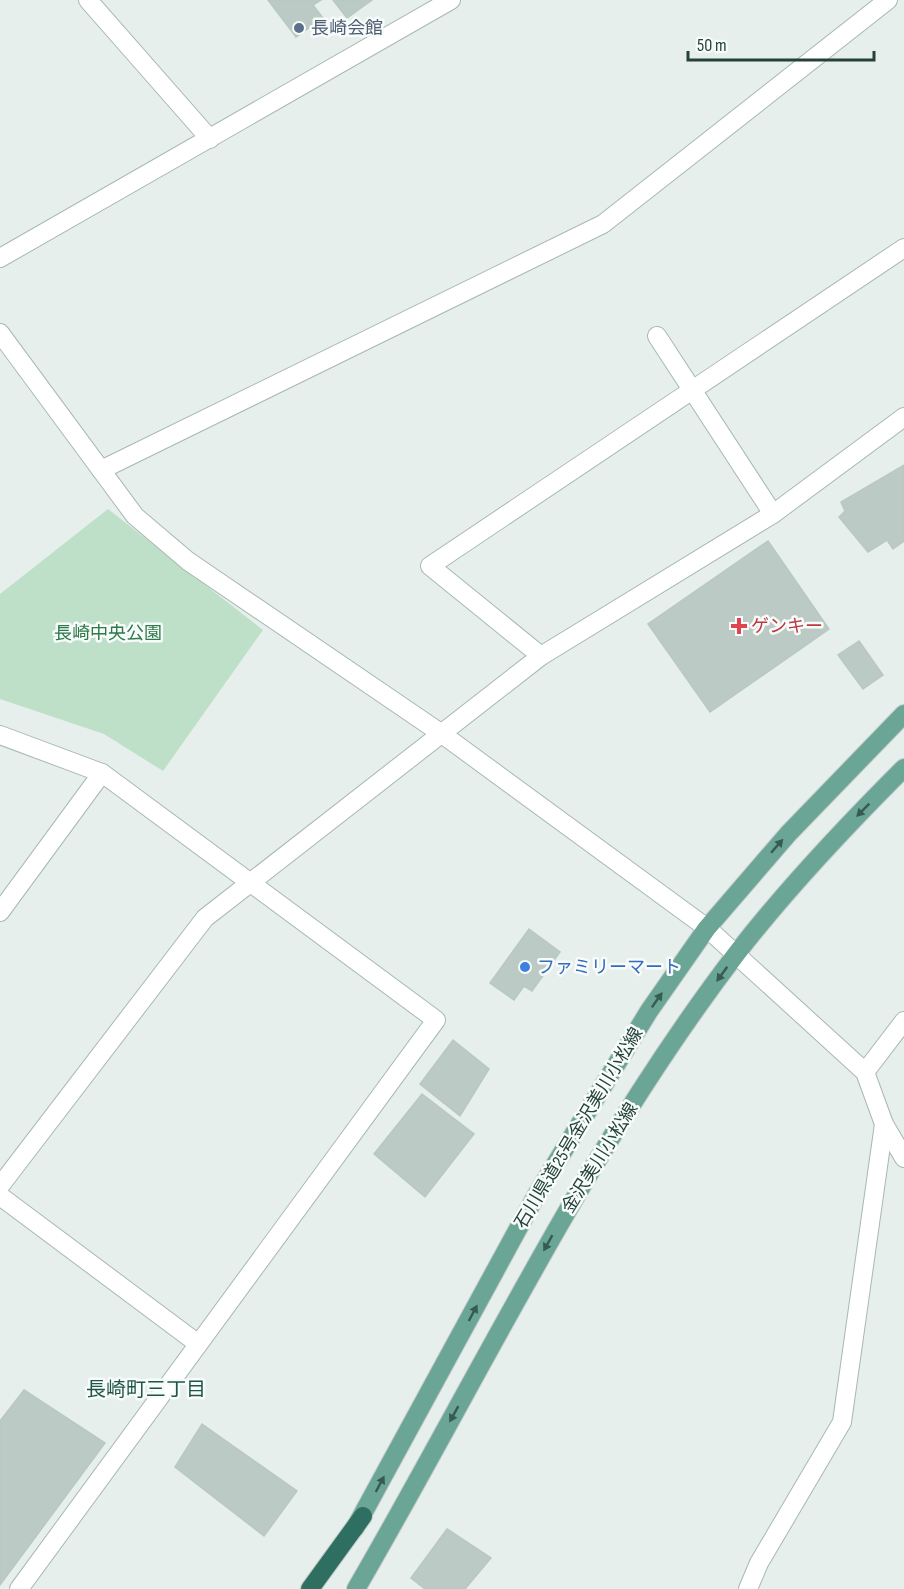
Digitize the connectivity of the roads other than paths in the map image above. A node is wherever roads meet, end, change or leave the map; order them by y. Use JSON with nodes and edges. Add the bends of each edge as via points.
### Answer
{"nodes":[{"id":1,"x":88,"y":0,"type":"edge"},
{"id":2,"x":451,"y":0,"type":"edge"},
{"id":3,"x":888,"y":0,"type":"edge"},
{"id":4,"x":210,"y":139,"type":"junction"},
{"id":5,"x":904,"y":248,"type":"edge"},
{"id":6,"x":0,"y":258,"type":"edge"},
{"id":7,"x":0,"y":333,"type":"edge"},
{"id":8,"x":657,"y":336,"type":"dead end"},
{"id":9,"x":693,"y":391,"type":"junction"},
{"id":10,"x":904,"y":417,"type":"edge"},
{"id":11,"x":101,"y":470,"type":"junction"},
{"id":12,"x":773,"y":514,"type":"junction"},
{"id":13,"x":541,"y":656,"type":"junction"},
{"id":14,"x":904,"y":714,"type":"edge"},
{"id":15,"x":442,"y":734,"type":"junction"},
{"id":16,"x":0,"y":735,"type":"edge"},
{"id":17,"x":904,"y":768,"type":"edge"},
{"id":18,"x":102,"y":773,"type":"junction"},
{"id":19,"x":251,"y":883,"type":"junction"},
{"id":20,"x":0,"y":912,"type":"edge"},
{"id":21,"x":707,"y":928,"type":"junction"},
{"id":22,"x":737,"y":953,"type":"junction"},
{"id":23,"x":904,"y":1021,"type":"edge"},
{"id":24,"x":865,"y":1072,"type":"junction"},
{"id":25,"x":884,"y":1124,"type":"junction"},
{"id":26,"x":904,"y":1158,"type":"edge"},
{"id":27,"x":0,"y":1186,"type":"edge"},
{"id":28,"x":0,"y":1196,"type":"edge"},
{"id":29,"x":197,"y":1343,"type":"junction"},
{"id":30,"x":363,"y":1516,"type":"junction"},
{"id":31,"x":19,"y":1589,"type":"edge"},
{"id":32,"x":310,"y":1589,"type":"edge"},
{"id":33,"x":319,"y":1589,"type":"edge"},
{"id":34,"x":356,"y":1589,"type":"edge"},
{"id":35,"x":748,"y":1589,"type":"edge"}],
"edges":[{"from":1,"to":4,"type":"street"},
{"from":2,"to":4,"type":"street"},
{"from":3,"to":11,"type":"street","via":[[603,224]]},
{"from":4,"to":6,"type":"street"},
{"from":5,"to":9,"type":"street"},
{"from":7,"to":11,"type":"street"},
{"from":8,"to":9,"type":"street"},
{"from":9,"to":12,"type":"street"},
{"from":9,"to":13,"type":"street","via":[[430,566]]},
{"from":10,"to":12,"type":"street"},
{"from":11,"to":15,"type":"street","via":[[135,516],[188,561]]},
{"from":12,"to":13,"type":"street"},
{"from":13,"to":15,"type":"street"},
{"from":21,"to":14,"type":"main road","name":"石川県道25号金沢美川小松線","one_way":true,"via":[[788,834]]},
{"from":15,"to":19,"type":"street"},
{"from":15,"to":21,"type":"street"},
{"from":16,"to":18,"type":"street"},
{"from":17,"to":22,"type":"main road","name":"金沢美川小松線","one_way":true,"via":[[822,850]]},
{"from":18,"to":19,"type":"street"},
{"from":18,"to":20,"type":"street"},
{"from":19,"to":27,"type":"street","via":[[205,918]]},
{"from":19,"to":29,"type":"street","via":[[436,1020]]},
{"from":21,"to":22,"type":"street"},
{"from":30,"to":21,"type":"main road","name":"石川県道25号金沢美川小松線","one_way":true,"via":[[537,1194],[649,1011]]},
{"from":22,"to":24,"type":"street"},
{"from":22,"to":34,"type":"main road","name":"金沢美川小松線","one_way":true,"via":[[578,1191]]},
{"from":23,"to":24,"type":"street"},
{"from":24,"to":25,"type":"street"},
{"from":25,"to":26,"type":"street"},
{"from":25,"to":35,"type":"street","via":[[842,1422],[759,1563]]},
{"from":28,"to":29,"type":"street"},
{"from":29,"to":31,"type":"street"},
{"from":30,"to":32,"type":"highway"},
{"from":30,"to":33,"type":"main road","name":"石川県道25号金沢美川小松線"}]}
